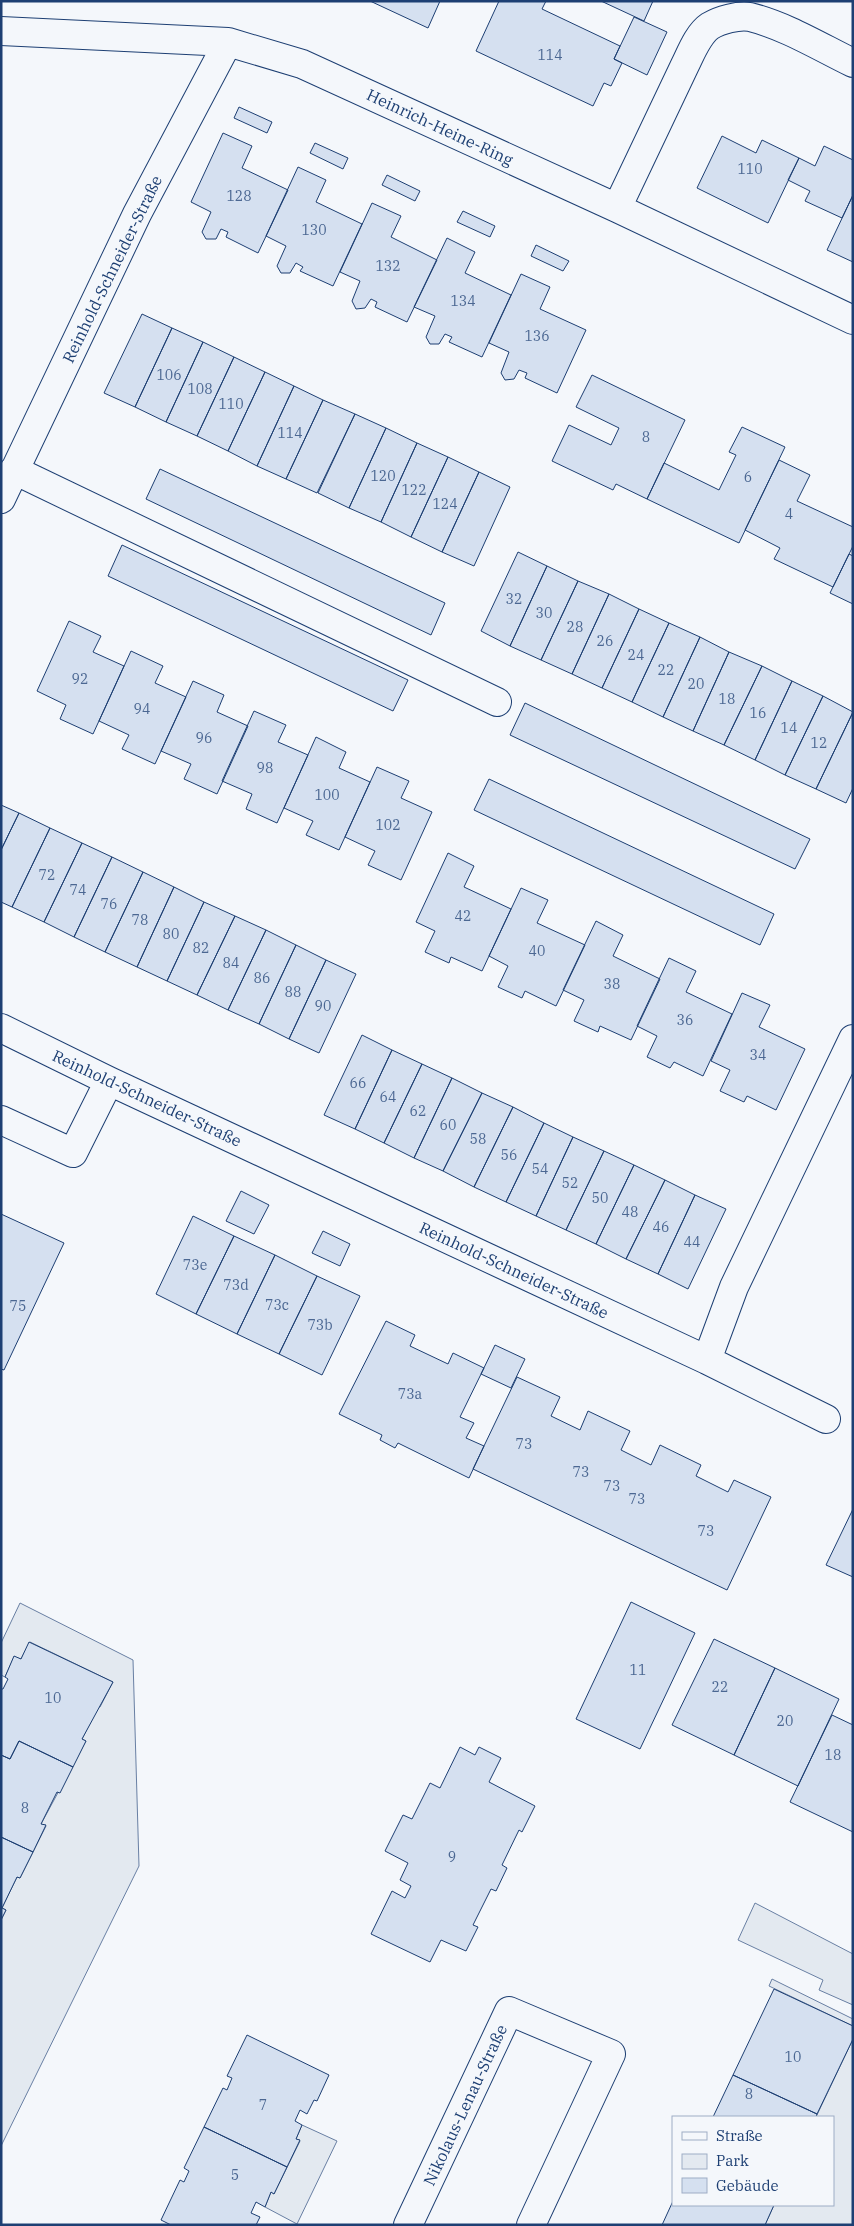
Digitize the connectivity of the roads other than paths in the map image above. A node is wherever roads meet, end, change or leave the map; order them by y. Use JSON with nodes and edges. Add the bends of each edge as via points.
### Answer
{"nodes":[{"id":1,"x":1,"y":31,"type":"edge"},
{"id":2,"x":228,"y":42,"type":"junction"},
{"id":3,"x":853,"y":63,"type":"edge"},
{"id":4,"x":617,"y":208,"type":"junction"},
{"id":5,"x":853,"y":320,"type":"edge"},
{"id":6,"x":14,"y":470,"type":"junction"},
{"id":7,"x":1,"y":499,"type":"edge"},
{"id":8,"x":498,"y":702,"type":"dead end"},
{"id":9,"x":1,"y":1028,"type":"edge"},
{"id":10,"x":853,"y":1039,"type":"edge"},
{"id":11,"x":109,"y":1081,"type":"junction"},
{"id":12,"x":1,"y":1120,"type":"edge"},
{"id":13,"x":707,"y":1360,"type":"junction"},
{"id":14,"x":826,"y":1419,"type":"dead end"},
{"id":15,"x":408,"y":2225,"type":"edge"},
{"id":16,"x":531,"y":2225,"type":"edge"}],
"edges":[{"from":1,"to":2,"type":"street","name":"Heinrich-Heine-Ring"},
{"from":2,"to":4,"type":"street","name":"Heinrich-Heine-Ring","via":[[302,64]]},
{"from":2,"to":6,"type":"street","name":"Reinhold-Schneider-Straße","via":[[137,214]]},
{"from":3,"to":4,"type":"street","via":[[778,27],[749,17],[729,18],[708,27],[696,43]]},
{"from":4,"to":5,"type":"street","name":"Heinrich-Heine-Ring"},
{"from":6,"to":7,"type":"street","name":"Reinhold-Schneider-Straße"},
{"from":6,"to":8,"type":"street"},
{"from":9,"to":11,"type":"street","name":"Reinhold-Schneider-Straße"},
{"from":10,"to":13,"type":"street","via":[[734,1288]]},
{"from":11,"to":12,"type":"street","via":[[73,1153]]},
{"from":11,"to":13,"type":"street","name":"Reinhold-Schneider-Straße"},
{"from":13,"to":14,"type":"street","name":"Reinhold-Schneider-Straße"},
{"from":15,"to":16,"type":"street","name":"Nikolaus-Lenau-Straße","via":[[510,2011],[611,2054]]}]}
